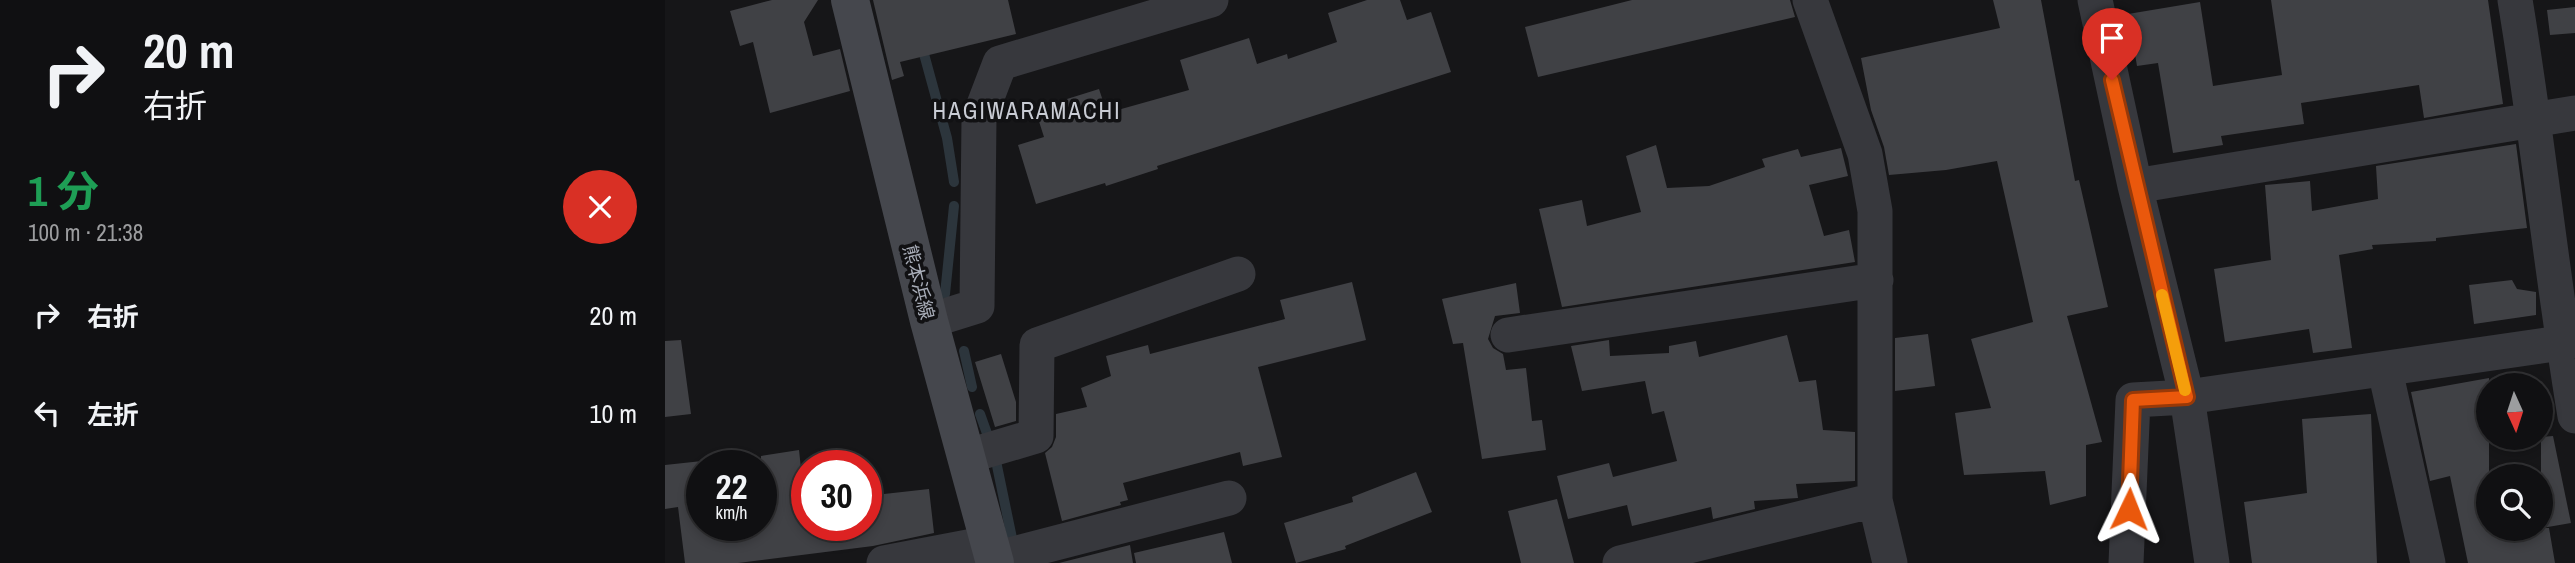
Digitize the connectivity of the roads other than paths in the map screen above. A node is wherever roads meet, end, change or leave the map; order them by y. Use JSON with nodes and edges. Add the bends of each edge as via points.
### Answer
{"nodes":[{"id":1,"x":850,"y":0,"type":"edge"},
{"id":2,"x":1211,"y":0,"type":"edge"},
{"id":3,"x":1810,"y":0,"type":"edge"},
{"id":4,"x":2095,"y":0,"type":"edge"},
{"id":5,"x":2515,"y":0,"type":"edge"},
{"id":6,"x":2575,"y":113,"type":"edge"},
{"id":7,"x":2535,"y":118,"type":"junction"},
{"id":8,"x":2135,"y":186,"type":"junction"},
{"id":9,"x":1238,"y":274,"type":"dead end"},
{"id":10,"x":1876,"y":280,"type":"junction"},
{"id":11,"x":929,"y":321,"type":"junction"},
{"id":12,"x":1509,"y":335,"type":"dead end"},
{"id":13,"x":2569,"y":342,"type":"edge"},
{"id":14,"x":2385,"y":370,"type":"junction"},
{"id":15,"x":2187,"y":397,"type":"junction"},
{"id":16,"x":2575,"y":416,"type":"edge"},
{"id":17,"x":965,"y":457,"type":"junction"},
{"id":18,"x":1229,"y":498,"type":"dead end"},
{"id":19,"x":1875,"y":500,"type":"junction"},
{"id":20,"x":993,"y":555,"type":"edge"},
{"id":21,"x":884,"y":563,"type":"edge"},
{"id":22,"x":1620,"y":563,"type":"edge"},
{"id":23,"x":1890,"y":563,"type":"edge"},
{"id":24,"x":2126,"y":563,"type":"edge"},
{"id":25,"x":2212,"y":563,"type":"edge"},
{"id":26,"x":2428,"y":563,"type":"edge"}],
"edges":[{"from":1,"to":11,"type":"main road","name":"熊本浜線"},
{"from":2,"to":11,"type":"street","via":[[1000,63],[979,118],[977,306]]},
{"from":3,"to":10,"type":"street","via":[[1865,154],[1875,211]]},
{"from":4,"to":8,"type":"street"},
{"from":5,"to":7,"type":"street"},
{"from":6,"to":7,"type":"street"},
{"from":7,"to":8,"type":"street"},
{"from":7,"to":13,"type":"street"},
{"from":8,"to":15,"type":"street"},
{"from":9,"to":17,"type":"street","via":[[1037,345],[1036,436]]},
{"from":10,"to":12,"type":"street"},
{"from":10,"to":19,"type":"street"},
{"from":11,"to":17,"type":"main road","name":"熊本浜線"},
{"from":13,"to":14,"type":"street"},
{"from":13,"to":16,"type":"street"},
{"from":14,"to":15,"type":"street"},
{"from":14,"to":26,"type":"street"},
{"from":15,"to":24,"type":"street","via":[[2133,400]]},
{"from":15,"to":25,"type":"street"},
{"from":17,"to":20,"type":"main road","name":"熊本浜線"},
{"from":18,"to":20,"type":"street"},
{"from":19,"to":22,"type":"street"},
{"from":19,"to":23,"type":"street"},
{"from":20,"to":21,"type":"street"}]}
